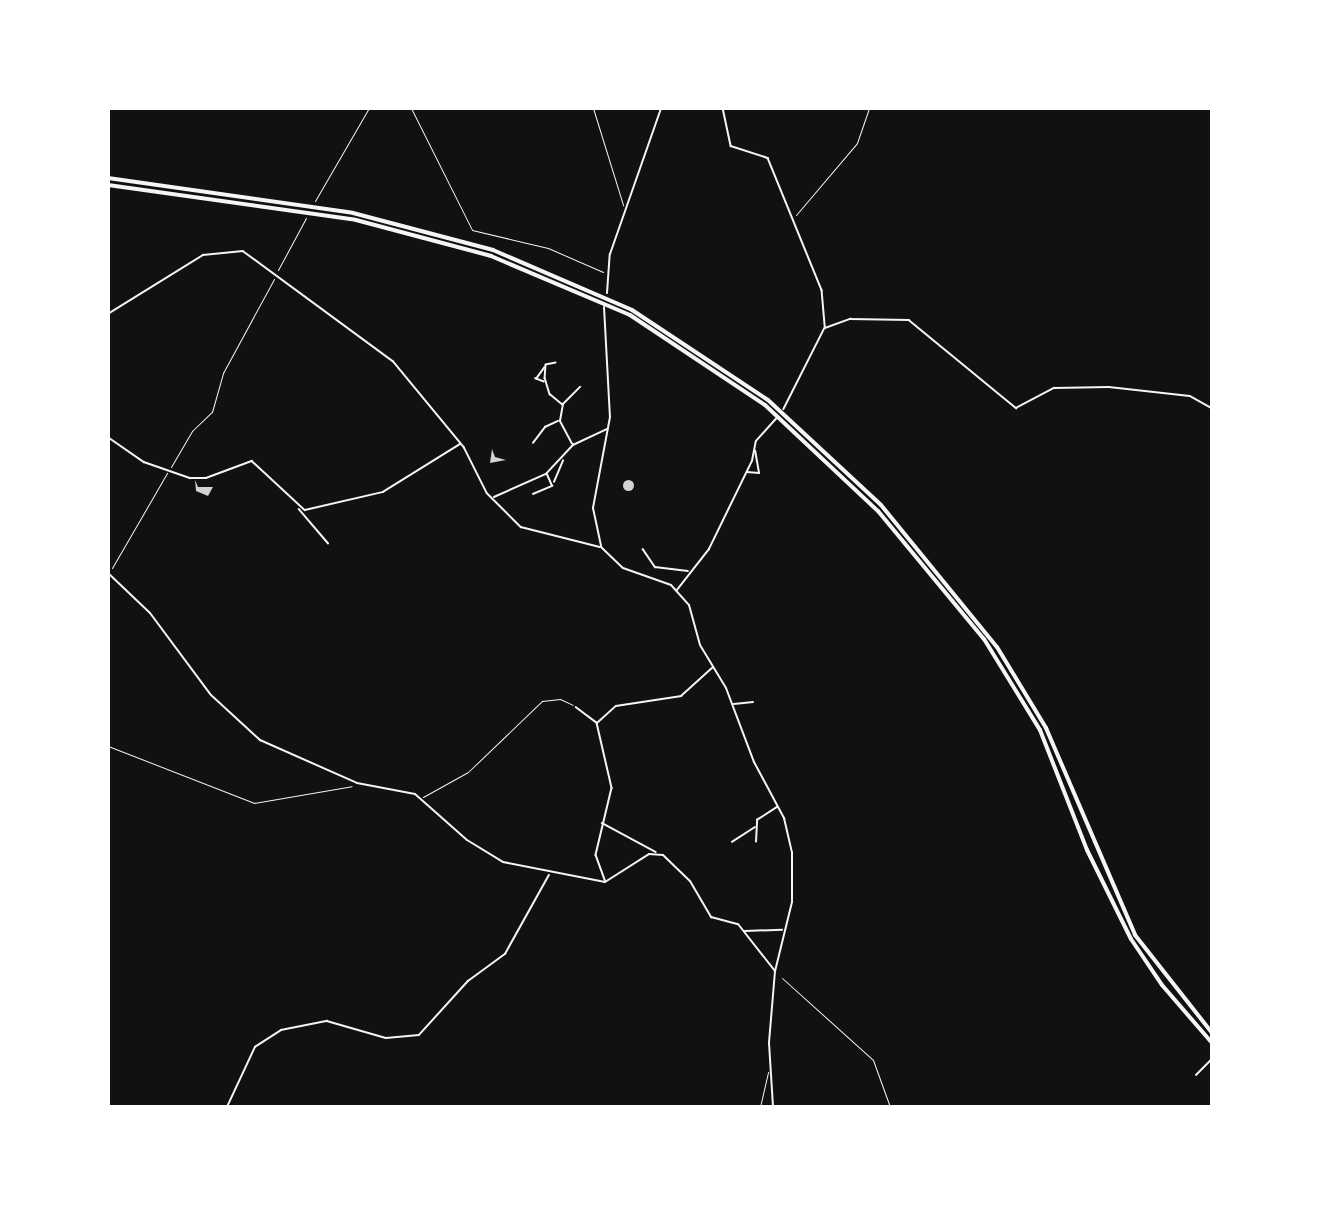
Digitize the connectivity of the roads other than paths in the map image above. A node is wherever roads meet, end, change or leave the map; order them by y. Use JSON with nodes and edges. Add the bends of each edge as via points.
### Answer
{"nodes":[{"id":1,"x":661,"y":108,"type":"edge"},
{"id":2,"x":723,"y":108,"type":"edge"},
{"id":3,"x":108,"y":178,"type":"edge"},
{"id":4,"x":108,"y":185,"type":"edge"},
{"id":5,"x":607,"y":293,"type":"dead end"},
{"id":6,"x":604,"y":306,"type":"dead end"},
{"id":7,"x":108,"y":314,"type":"edge"},
{"id":8,"x":825,"y":319,"type":"junction"},
{"id":9,"x":831,"y":322,"type":"junction"},
{"id":10,"x":825,"y":327,"type":"junction"},
{"id":11,"x":556,"y":363,"type":"dead end"},
{"id":12,"x":545,"y":368,"type":"junction"},
{"id":13,"x":546,"y":382,"type":"junction"},
{"id":14,"x":580,"y":387,"type":"dead end"},
{"id":15,"x":563,"y":404,"type":"junction"},
{"id":16,"x":1212,"y":408,"type":"edge"},
{"id":17,"x":784,"y":409,"type":"dead end"},
{"id":18,"x":776,"y":419,"type":"dead end"},
{"id":19,"x":560,"y":421,"type":"junction"},
{"id":20,"x":607,"y":429,"type":"junction"},
{"id":21,"x":108,"y":437,"type":"edge"},
{"id":22,"x":460,"y":443,"type":"junction"},
{"id":23,"x":533,"y":443,"type":"dead end"},
{"id":24,"x":573,"y":445,"type":"junction"},
{"id":25,"x":754,"y":450,"type":"junction"},
{"id":26,"x":563,"y":461,"type":"dead end"},
{"id":27,"x":747,"y":472,"type":"junction"},
{"id":28,"x":546,"y":474,"type":"junction"},
{"id":29,"x":554,"y":483,"type":"junction"},
{"id":30,"x":532,"y":494,"type":"dead end"},
{"id":31,"x":493,"y":498,"type":"junction"},
{"id":32,"x":298,"y":509,"type":"junction"},
{"id":33,"x":328,"y":543,"type":"dead end"},
{"id":34,"x":601,"y":547,"type":"junction"},
{"id":35,"x":643,"y":549,"type":"dead end"},
{"id":36,"x":108,"y":572,"type":"edge"},
{"id":37,"x":689,"y":572,"type":"junction"},
{"id":38,"x":676,"y":590,"type":"junction"},
{"id":39,"x":712,"y":667,"type":"junction"},
{"id":40,"x":709,"y":675,"type":"junction"},
{"id":41,"x":717,"y":675,"type":"junction"},
{"id":42,"x":753,"y":702,"type":"dead end"},
{"id":43,"x":734,"y":704,"type":"junction"},
{"id":44,"x":576,"y":706,"type":"road end"},
{"id":45,"x":599,"y":719,"type":"junction"},
{"id":46,"x":595,"y":720,"type":"junction"},
{"id":47,"x":597,"y":723,"type":"junction"},
{"id":48,"x":778,"y":807,"type":"junction"},
{"id":49,"x":601,"y":823,"type":"junction"},
{"id":50,"x":756,"y":826,"type":"junction"},
{"id":51,"x":732,"y":842,"type":"dead end"},
{"id":52,"x":756,"y":842,"type":"dead end"},
{"id":53,"x":656,"y":852,"type":"junction"},
{"id":54,"x":549,"y":875,"type":"junction"},
{"id":55,"x":605,"y":882,"type":"junction"},
{"id":56,"x":741,"y":930,"type":"junction"},
{"id":57,"x":782,"y":930,"type":"junction"},
{"id":58,"x":775,"y":971,"type":"junction"},
{"id":59,"x":1212,"y":1033,"type":"edge"},
{"id":60,"x":1212,"y":1043,"type":"edge"},
{"id":61,"x":1212,"y":1059,"type":"edge"},
{"id":62,"x":1196,"y":1075,"type":"dead end"},
{"id":63,"x":227,"y":1107,"type":"edge"},
{"id":64,"x":773,"y":1107,"type":"edge"}],
"edges":[{"from":1,"to":5,"type":"main road","via":[[617,233],[607,273]]},
{"from":2,"to":8,"type":"street","via":[[730,146],[768,158],[795,216],[822,290]]},
{"from":3,"to":59,"type":"highway","via":[[353,213],[493,250],[632,310],[768,400],[881,505],[997,647],[1046,728],[1135,935]]},
{"from":4,"to":60,"type":"highway","via":[[356,220],[491,256],[630,315],[765,405],[878,511],[992,651],[1040,730],[1087,850],[1131,939],[1162,986]]},
{"from":6,"to":20,"type":"main road"},
{"from":7,"to":22,"type":"street","via":[[166,275],[226,249],[249,255],[274,277],[382,351]]},
{"from":8,"to":9,"type":"street"},
{"from":8,"to":10,"type":"street"},
{"from":9,"to":10,"type":"street"},
{"from":9,"to":16,"type":"street","via":[[909,320],[1016,408],[1054,388],[1109,387],[1190,396]]},
{"from":10,"to":17,"type":"street"},
{"from":11,"to":12,"type":"street"},
{"from":12,"to":13,"type":"street"},
{"from":12,"to":13,"type":"street","via":[[536,379]]},
{"from":13,"to":15,"type":"street"},
{"from":14,"to":15,"type":"street"},
{"from":15,"to":19,"type":"street"},
{"from":18,"to":25,"type":"street"},
{"from":19,"to":23,"type":"street","via":[[545,427]]},
{"from":19,"to":24,"type":"street"},
{"from":20,"to":24,"type":"street"},
{"from":20,"to":34,"type":"main road","via":[[593,508]]},
{"from":21,"to":32,"type":"street","via":[[168,472],[206,478],[252,461]]},
{"from":22,"to":31,"type":"street"},
{"from":22,"to":32,"type":"street","via":[[382,492]]},
{"from":24,"to":28,"type":"street"},
{"from":25,"to":27,"type":"street"},
{"from":25,"to":27,"type":"street","via":[[759,472]]},
{"from":26,"to":29,"type":"street"},
{"from":27,"to":37,"type":"street","via":[[709,549]]},
{"from":28,"to":29,"type":"street"},
{"from":28,"to":31,"type":"street"},
{"from":29,"to":30,"type":"street"},
{"from":31,"to":34,"type":"street","via":[[531,533]]},
{"from":32,"to":33,"type":"street"},
{"from":34,"to":38,"type":"main road","via":[[623,568]]},
{"from":35,"to":37,"type":"street","via":[[655,567],[681,566]]},
{"from":36,"to":54,"type":"main road","via":[[150,613],[212,695],[260,740],[357,783],[422,798],[488,854]]},
{"from":37,"to":38,"type":"street"},
{"from":38,"to":39,"type":"main road","via":[[690,605]]},
{"from":39,"to":40,"type":"street"},
{"from":39,"to":41,"type":"main road"},
{"from":40,"to":41,"type":"street"},
{"from":40,"to":45,"type":"street","via":[[681,696],[616,706]]},
{"from":41,"to":43,"type":"main road"},
{"from":42,"to":43,"type":"street"},
{"from":43,"to":48,"type":"main road"},
{"from":44,"to":46,"type":"street"},
{"from":45,"to":46,"type":"street"},
{"from":45,"to":47,"type":"street"},
{"from":46,"to":47,"type":"street"},
{"from":47,"to":49,"type":"street","via":[[612,788]]},
{"from":48,"to":50,"type":"street","via":[[758,819]]},
{"from":48,"to":57,"type":"main road","via":[[789,833],[792,875],[792,909]]},
{"from":49,"to":53,"type":"street"},
{"from":49,"to":55,"type":"street","via":[[596,864]]},
{"from":50,"to":51,"type":"street"},
{"from":50,"to":52,"type":"street"},
{"from":53,"to":55,"type":"main road"},
{"from":53,"to":56,"type":"main road","via":[[690,881],[711,917],[736,922]]},
{"from":54,"to":55,"type":"main road"},
{"from":54,"to":63,"type":"street","via":[[505,954],[468,981],[419,1035],[396,1040],[319,1020],[272,1033],[255,1047]]},
{"from":56,"to":57,"type":"street","via":[[760,935]]},
{"from":56,"to":58,"type":"main road"},
{"from":57,"to":58,"type":"main road"},
{"from":58,"to":64,"type":"main road","via":[[770,1071]]},
{"from":61,"to":62,"type":"street"}]}
